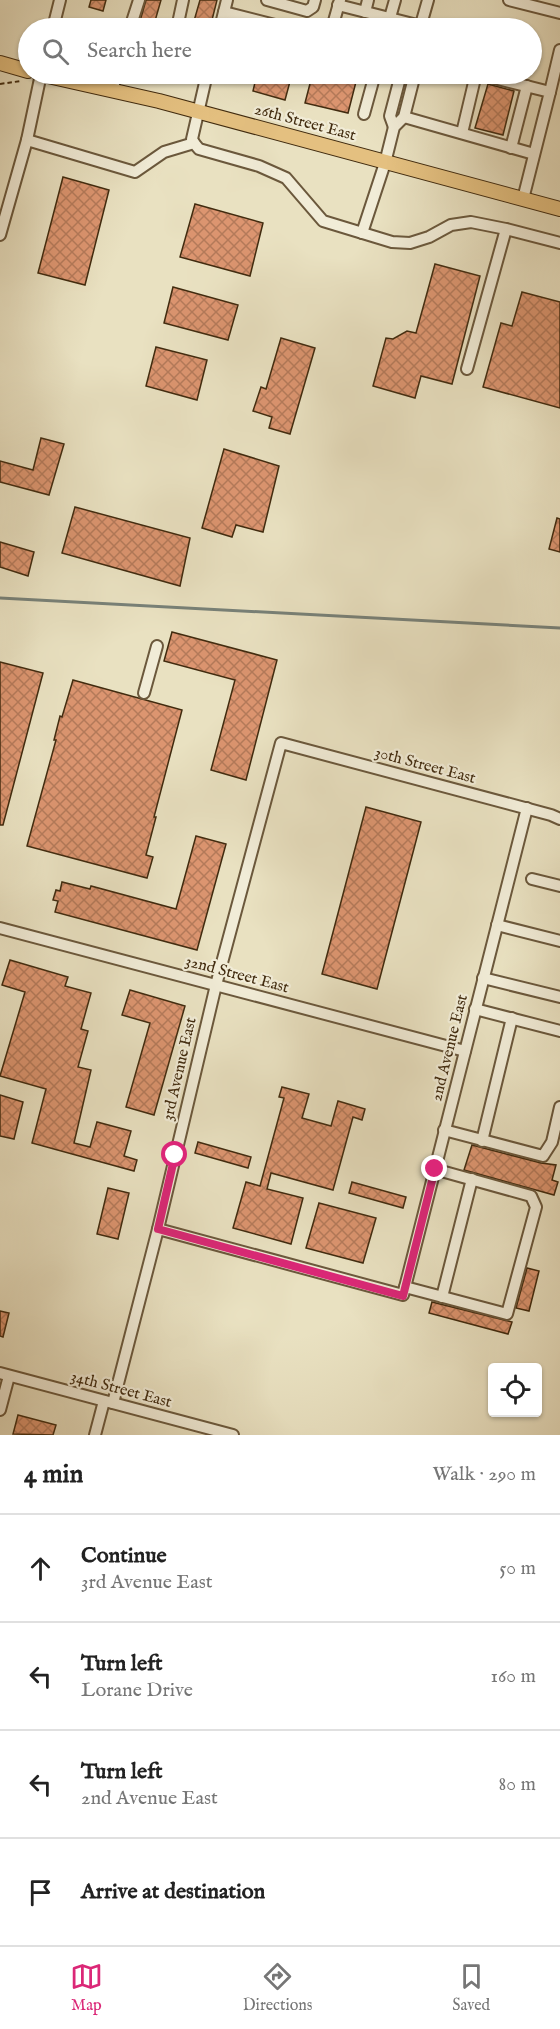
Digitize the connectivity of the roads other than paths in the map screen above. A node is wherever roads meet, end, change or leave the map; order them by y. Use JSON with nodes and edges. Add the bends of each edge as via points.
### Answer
{"nodes":[{"id":1,"x":60,"y":0,"type":"edge"},
{"id":2,"x":139,"y":0,"type":"edge"},
{"id":3,"x":183,"y":0,"type":"edge"},
{"id":4,"x":227,"y":0,"type":"edge"},
{"id":5,"x":267,"y":0,"type":"edge"},
{"id":6,"x":315,"y":0,"type":"edge"},
{"id":7,"x":368,"y":0,"type":"edge"},
{"id":8,"x":395,"y":0,"type":"edge"},
{"id":9,"x":428,"y":0,"type":"edge"},
{"id":10,"x":509,"y":0,"type":"edge"},
{"id":11,"x":339,"y":3,"type":"edge"},
{"id":12,"x":224,"y":12,"type":"junction"},
{"id":13,"x":365,"y":12,"type":"junction"},
{"id":14,"x":560,"y":13,"type":"edge"},
{"id":15,"x":55,"y":18,"type":"edge"},
{"id":16,"x":133,"y":18,"type":"edge"},
{"id":17,"x":179,"y":18,"type":"edge"},
{"id":18,"x":222,"y":18,"type":"edge"},
{"id":19,"x":237,"y":18,"type":"edge"},
{"id":20,"x":335,"y":18,"type":"edge"},
{"id":21,"x":378,"y":18,"type":"edge"},
{"id":22,"x":390,"y":18,"type":"edge"},
{"id":23,"x":423,"y":18,"type":"edge"},
{"id":24,"x":560,"y":51,"type":"edge"},
{"id":25,"x":0,"y":63,"type":"edge"},
{"id":26,"x":18,"y":68,"type":"edge"},
{"id":27,"x":38,"y":84,"type":"edge"},
{"id":28,"x":85,"y":84,"type":"edge"},
{"id":29,"x":114,"y":84,"type":"edge"},
{"id":30,"x":204,"y":84,"type":"edge"},
{"id":31,"x":372,"y":84,"type":"edge"},
{"id":32,"x":398,"y":84,"type":"edge"},
{"id":33,"x":412,"y":84,"type":"edge"},
{"id":34,"x":474,"y":84,"type":"edge"},
{"id":35,"x":519,"y":84,"type":"edge"},
{"id":36,"x":527,"y":86,"type":"junction"},
{"id":37,"x":112,"y":90,"type":"junction"},
{"id":38,"x":555,"y":90,"type":"edge"},
{"id":39,"x":197,"y":111,"type":"junction"},
{"id":40,"x":364,"y":114,"type":"dead end"},
{"id":41,"x":404,"y":117,"type":"junction"},
{"id":42,"x":394,"y":127,"type":"junction"},
{"id":43,"x":462,"y":133,"type":"junction"},
{"id":44,"x":27,"y":140,"type":"junction"},
{"id":45,"x":194,"y":143,"type":"junction"},
{"id":46,"x":511,"y":148,"type":"junction"},
{"id":47,"x":534,"y":154,"type":"junction"},
{"id":48,"x":385,"y":163,"type":"junction"},
{"id":49,"x":523,"y":199,"type":"junction"},
{"id":50,"x":560,"y":209,"type":"edge"},
{"id":51,"x":507,"y":229,"type":"junction"},
{"id":52,"x":362,"y":233,"type":"junction"},
{"id":53,"x":0,"y":235,"type":"edge"},
{"id":54,"x":560,"y":243,"type":"edge"},
{"id":55,"x":467,"y":369,"type":"dead end"},
{"id":56,"x":157,"y":646,"type":"dead end"},
{"id":57,"x":144,"y":693,"type":"dead end"},
{"id":58,"x":281,"y":744,"type":"joint"},
{"id":59,"x":527,"y":808,"type":"junction"},
{"id":60,"x":560,"y":819,"type":"edge"},
{"id":61,"x":532,"y":879,"type":"dead end"},
{"id":62,"x":560,"y":886,"type":"edge"},
{"id":63,"x":497,"y":925,"type":"junction"},
{"id":64,"x":0,"y":928,"type":"edge"},
{"id":65,"x":560,"y":941,"type":"edge"},
{"id":66,"x":483,"y":978,"type":"junction"},
{"id":67,"x":216,"y":985,"type":"junction"},
{"id":68,"x":560,"y":997,"type":"edge"},
{"id":69,"x":475,"y":1009,"type":"junction"},
{"id":70,"x":513,"y":1018,"type":"junction"},
{"id":71,"x":560,"y":1031,"type":"edge"},
{"id":72,"x":465,"y":1051,"type":"junction"},
{"id":73,"x":560,"y":1107,"type":"edge"},
{"id":74,"x":444,"y":1130,"type":"junction"},
{"id":75,"x":482,"y":1141,"type":"junction"},
{"id":76,"x":435,"y":1169,"type":"junction"},
{"id":77,"x":472,"y":1179,"type":"junction"},
{"id":78,"x":158,"y":1229,"type":"junction"},
{"id":79,"x":404,"y":1291,"type":"junction"},
{"id":80,"x":442,"y":1297,"type":"junction"},
{"id":81,"x":5,"y":1375,"type":"edge"},
{"id":82,"x":108,"y":1402,"type":"junction"},
{"id":83,"x":0,"y":1410,"type":"edge"},
{"id":84,"x":95,"y":1435,"type":"edge"},
{"id":85,"x":233,"y":1435,"type":"edge"}],
"edges":[{"from":1,"to":15,"type":"street"},
{"from":2,"to":16,"type":"street"},
{"from":3,"to":17,"type":"street"},
{"from":4,"to":12,"type":"street"},
{"from":5,"to":6,"type":"street","via":[[307,11],[313,8]]},
{"from":7,"to":13,"type":"street"},
{"from":8,"to":22,"type":"street"},
{"from":9,"to":23,"type":"street"},
{"from":10,"to":14,"type":"street"},
{"from":11,"to":13,"type":"street"},
{"from":11,"to":20,"type":"street"},
{"from":12,"to":18,"type":"street"},
{"from":12,"to":19,"type":"street"},
{"from":13,"to":21,"type":"street"},
{"from":24,"to":38,"type":"street"},
{"from":25,"to":26,"type":"main road"},
{"from":27,"to":44,"type":"street"},
{"from":28,"to":37,"type":"main road","name":"26th Street East"},
{"from":29,"to":37,"type":"street"},
{"from":30,"to":39,"type":"street"},
{"from":31,"to":40,"type":"street"},
{"from":32,"to":42,"type":"street","via":[[390,116]]},
{"from":33,"to":41,"type":"street"},
{"from":34,"to":43,"type":"street"},
{"from":35,"to":36,"type":"street"},
{"from":36,"to":38,"type":"street"},
{"from":36,"to":46,"type":"street"},
{"from":37,"to":39,"type":"main road","name":"26th Street East"},
{"from":38,"to":47,"type":"street"},
{"from":39,"to":45,"type":"street"},
{"from":39,"to":48,"type":"main road","name":"26th Street East"},
{"from":41,"to":42,"type":"street"},
{"from":41,"to":43,"type":"street"},
{"from":42,"to":48,"type":"street"},
{"from":43,"to":46,"type":"street"},
{"from":44,"to":45,"type":"street","via":[[135,172],[164,152]]},
{"from":44,"to":53,"type":"street"},
{"from":45,"to":52,"type":"street","via":[[286,178],[323,221]]},
{"from":46,"to":47,"type":"street"},
{"from":47,"to":49,"type":"street"},
{"from":48,"to":49,"type":"main road","name":"26th Street East"},
{"from":48,"to":52,"type":"street"},
{"from":49,"to":50,"type":"main road","name":"26th Street East"},
{"from":51,"to":52,"type":"street","via":[[471,222],[451,225],[410,243]]},
{"from":51,"to":54,"type":"street"},
{"from":51,"to":55,"type":"street"},
{"from":56,"to":57,"type":"street"},
{"from":58,"to":59,"type":"street","name":"30th Street East"},
{"from":58,"to":67,"type":"street","name":"3rd Avenue East"},
{"from":59,"to":60,"type":"street","name":"30th Street East"},
{"from":59,"to":63,"type":"street","name":"2nd Avenue East"},
{"from":61,"to":62,"type":"street"},
{"from":63,"to":65,"type":"street"},
{"from":63,"to":66,"type":"street","name":"2nd Avenue East"},
{"from":64,"to":67,"type":"street","name":"32nd Street East"},
{"from":66,"to":68,"type":"street"},
{"from":66,"to":69,"type":"street","name":"2nd Avenue East"},
{"from":67,"to":72,"type":"street","name":"32nd Street East"},
{"from":67,"to":78,"type":"street","name":"3rd Avenue East"},
{"from":69,"to":70,"type":"street"},
{"from":69,"to":72,"type":"street","name":"2nd Avenue East"},
{"from":70,"to":71,"type":"street"},
{"from":70,"to":75,"type":"street"},
{"from":72,"to":74,"type":"street","name":"2nd Avenue East"},
{"from":73,"to":75,"type":"street","via":[[552,1142],[543,1156]]},
{"from":74,"to":75,"type":"street"},
{"from":74,"to":76,"type":"street","name":"2nd Avenue East"},
{"from":76,"to":77,"type":"street"},
{"from":76,"to":79,"type":"street","name":"2nd Avenue East"},
{"from":77,"to":80,"type":"street"},
{"from":77,"to":80,"type":"street","via":[[531,1196],[536,1207],[507,1314]]},
{"from":78,"to":79,"type":"street"},
{"from":78,"to":82,"type":"street","name":"3rd Avenue East"},
{"from":79,"to":80,"type":"street"},
{"from":81,"to":82,"type":"street","name":"34th Street East"},
{"from":81,"to":83,"type":"street"},
{"from":82,"to":84,"type":"street","name":"3rd Avenue East"},
{"from":82,"to":85,"type":"street","name":"34th Street East"}]}
